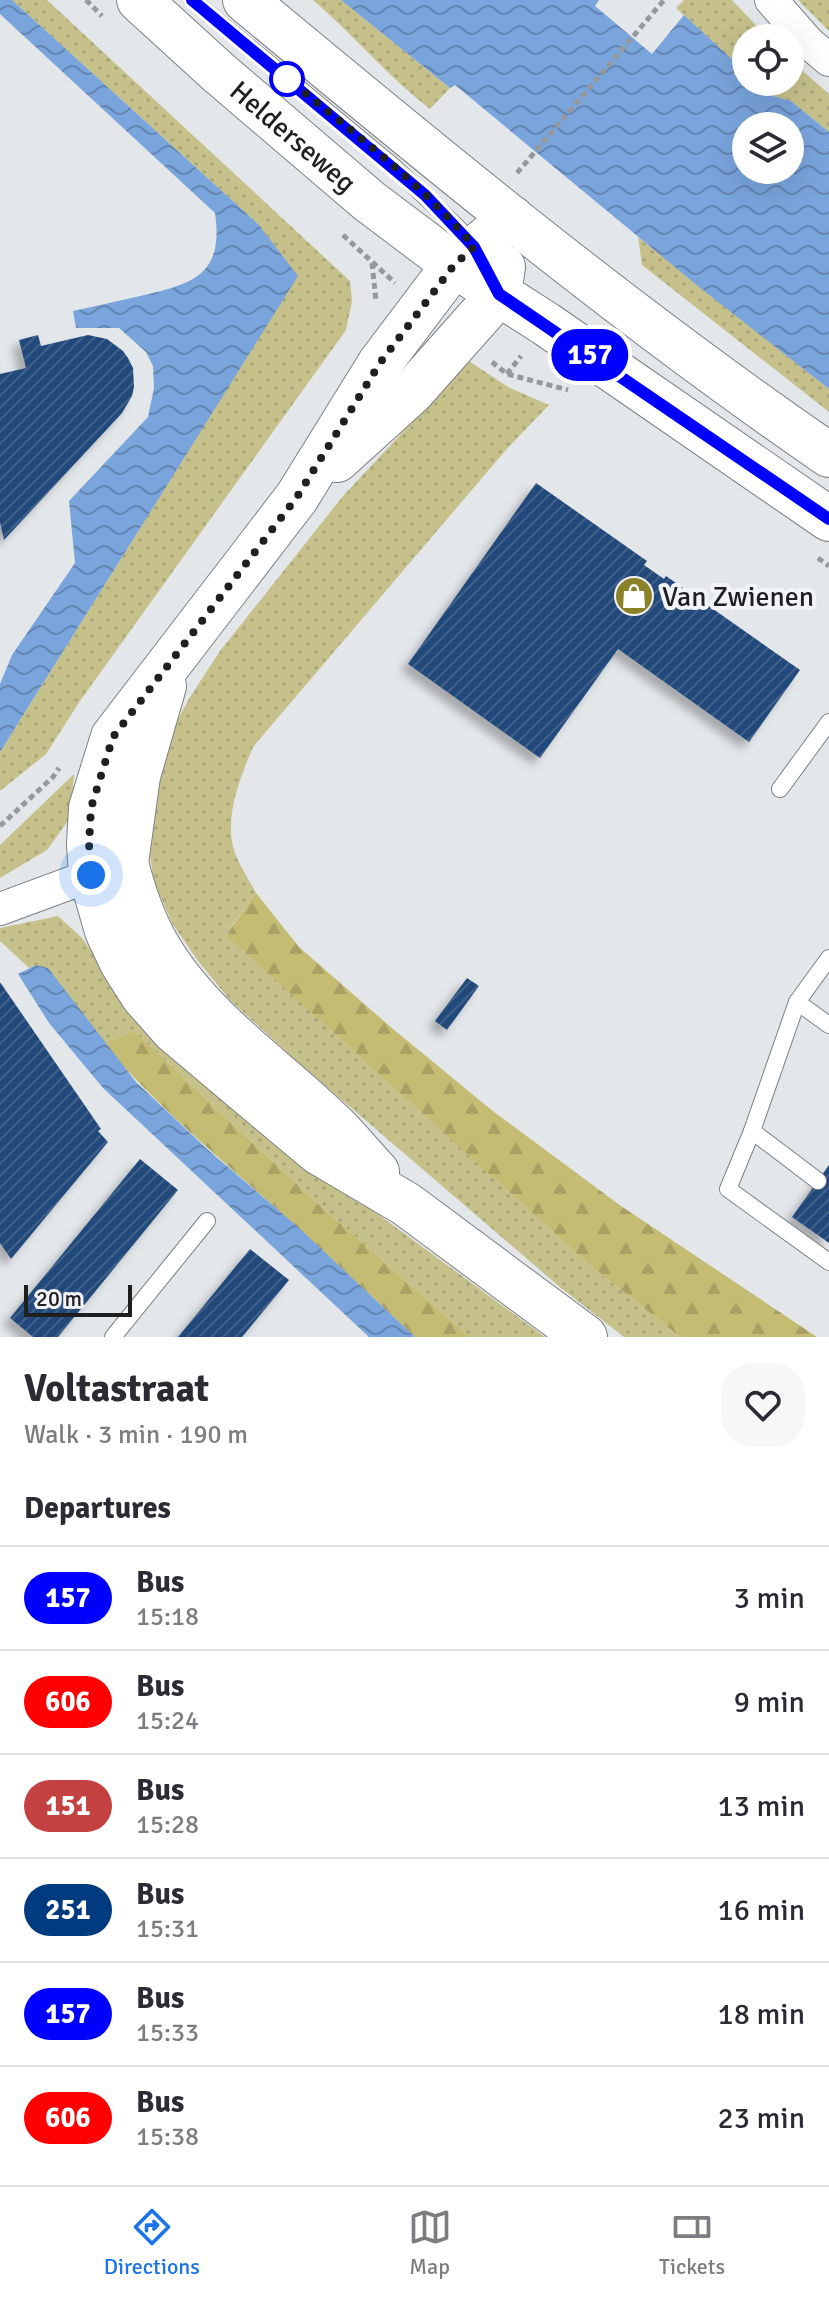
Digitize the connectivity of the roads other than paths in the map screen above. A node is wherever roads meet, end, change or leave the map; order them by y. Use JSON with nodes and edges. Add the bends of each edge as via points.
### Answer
{"nodes":[{"id":1,"x":139,"y":0,"type":"edge"},
{"id":2,"x":192,"y":0,"type":"edge"},
{"id":3,"x":245,"y":0,"type":"edge"},
{"id":4,"x":771,"y":0,"type":"edge"},
{"id":5,"x":829,"y":60,"type":"edge"},
{"id":6,"x":513,"y":197,"type":"junction"},
{"id":7,"x":464,"y":256,"type":"junction"},
{"id":8,"x":499,"y":294,"type":"junction"},
{"id":9,"x":829,"y":455,"type":"edge"},
{"id":10,"x":297,"y":497,"type":"junction"},
{"id":11,"x":829,"y":519,"type":"edge"},
{"id":12,"x":829,"y":722,"type":"edge"},
{"id":13,"x":780,"y":789,"type":"dead end"},
{"id":14,"x":108,"y":869,"type":"junction"},
{"id":15,"x":0,"y":909,"type":"edge"},
{"id":16,"x":829,"y":958,"type":"edge"},
{"id":17,"x":797,"y":1002,"type":"junction"},
{"id":18,"x":829,"y":1025,"type":"edge"},
{"id":19,"x":752,"y":1131,"type":"junction"},
{"id":20,"x":818,"y":1181,"type":"dead end"},
{"id":21,"x":207,"y":1221,"type":"dead end"},
{"id":22,"x":829,"y":1262,"type":"edge"},
{"id":23,"x":113,"y":1337,"type":"edge"},
{"id":24,"x":585,"y":1337,"type":"edge"}],
"edges":[{"from":1,"to":7,"type":"main road","name":"Helderseweg","via":[[369,201]]},
{"from":2,"to":7,"type":"lane","name":"Helderseweg","via":[[394,167],[447,217]]},
{"from":3,"to":6,"type":"main road","via":[[447,168]]},
{"from":4,"to":5,"type":"street"},
{"from":6,"to":7,"type":"main road"},
{"from":6,"to":8,"type":"main road"},
{"from":6,"to":9,"type":"main road","via":[[582,276]]},
{"from":7,"to":8,"type":"main road","name":"Helderseweg"},
{"from":7,"to":10,"type":"main road","via":[[380,363]]},
{"from":8,"to":10,"type":"main road","via":[[412,392]]},
{"from":8,"to":11,"type":"main road","name":"Helderseweg"},
{"from":10,"to":14,"type":"main road","via":[[173,661]]},
{"from":12,"to":13,"type":"lane"},
{"from":14,"to":15,"type":"street"},
{"from":14,"to":24,"type":"main road","via":[[136,899],[156,943],[180,977],[222,1024],[337,1128],[406,1204]]},
{"from":16,"to":17,"type":"lane"},
{"from":17,"to":18,"type":"lane"},
{"from":17,"to":19,"type":"lane"},
{"from":19,"to":20,"type":"lane"},
{"from":19,"to":22,"type":"lane","via":[[728,1189]]},
{"from":21,"to":23,"type":"lane"}]}
